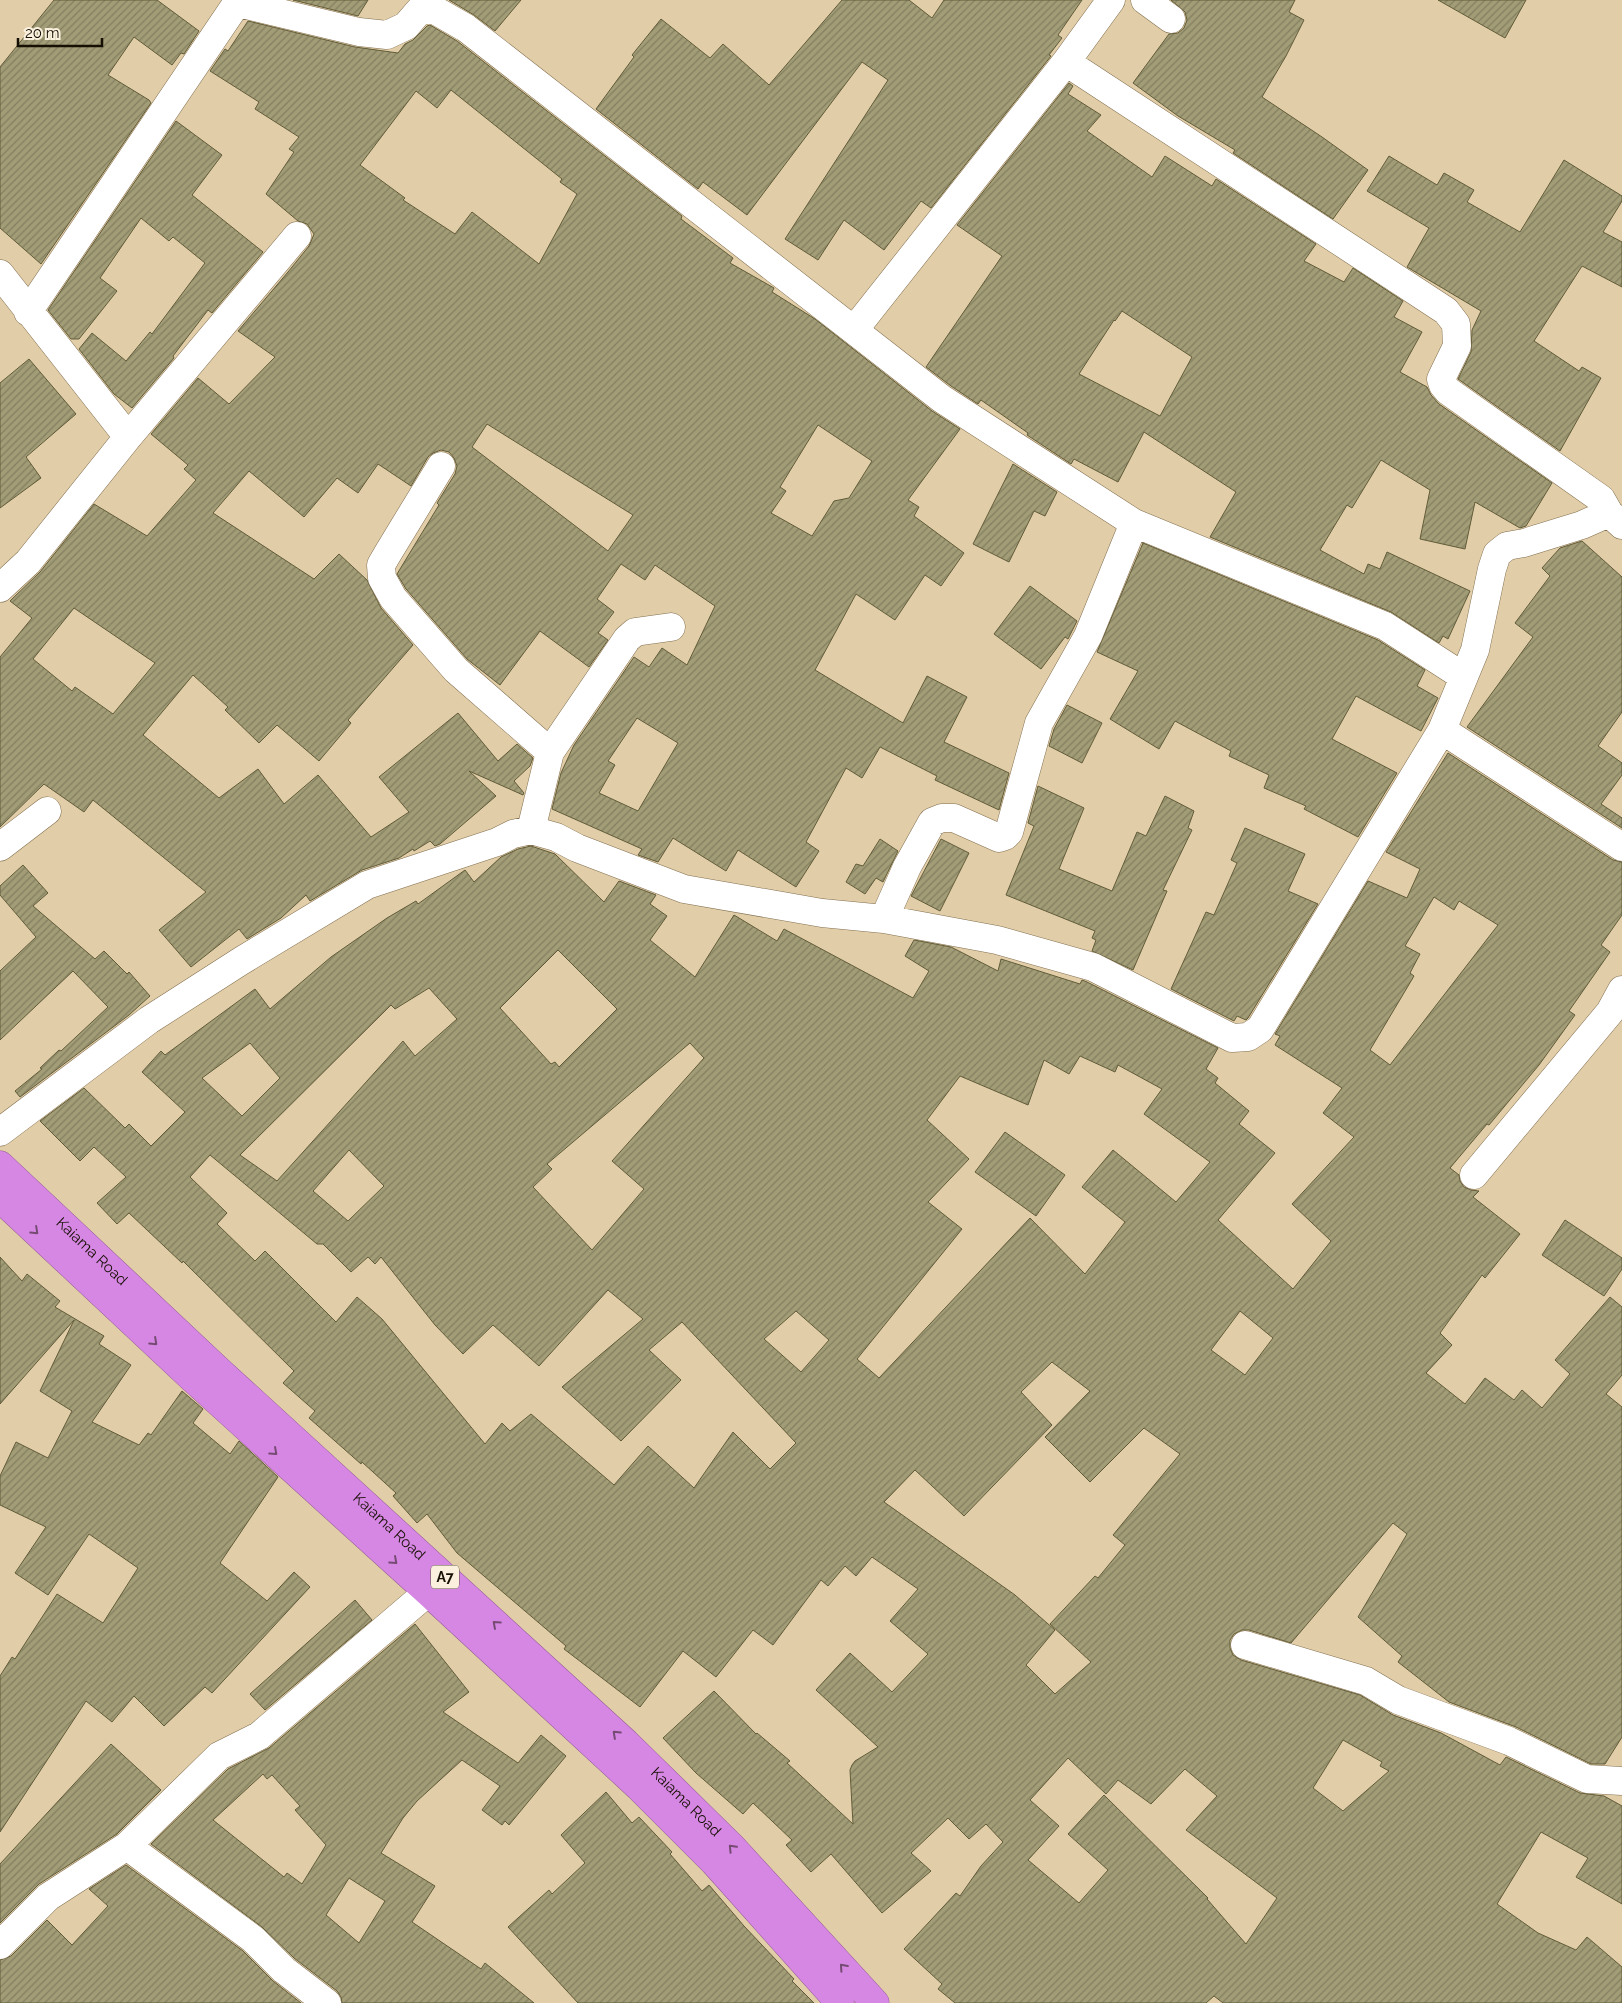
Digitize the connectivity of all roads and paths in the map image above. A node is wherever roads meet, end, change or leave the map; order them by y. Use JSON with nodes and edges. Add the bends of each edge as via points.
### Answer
{"nodes":[{"id":1,"x":1111,"y":0,"type":"edge"},
{"id":2,"x":1145,"y":0,"type":"edge"},
{"id":3,"x":238,"y":2,"type":"edge"},
{"id":4,"x":1172,"y":19,"type":"dead end"},
{"id":5,"x":1066,"y":62,"type":"junction"},
{"id":6,"x":298,"y":236,"type":"dead end"},
{"id":7,"x":0,"y":274,"type":"edge"},
{"id":8,"x":28,"y":312,"type":"junction"},
{"id":9,"x":854,"y":330,"type":"junction"},
{"id":10,"x":128,"y":437,"type":"junction"},
{"id":11,"x":441,"y":466,"type":"dead end"},
{"id":12,"x":1615,"y":519,"type":"edge"},
{"id":13,"x":1134,"y":523,"type":"junction"},
{"id":14,"x":0,"y":588,"type":"edge"},
{"id":15,"x":671,"y":627,"type":"dead end"},
{"id":16,"x":1464,"y":677,"type":"junction"},
{"id":17,"x":1442,"y":730,"type":"junction"},
{"id":18,"x":550,"y":752,"type":"junction"},
{"id":19,"x":47,"y":811,"type":"dead end"},
{"id":20,"x":531,"y":830,"type":"junction"},
{"id":21,"x":0,"y":847,"type":"edge"},
{"id":22,"x":1622,"y":847,"type":"edge"},
{"id":23,"x":884,"y":919,"type":"junction"},
{"id":24,"x":1622,"y":990,"type":"edge"},
{"id":25,"x":0,"y":1132,"type":"edge"},
{"id":26,"x":0,"y":1165,"type":"edge"},
{"id":27,"x":1474,"y":1175,"type":"dead end"},
{"id":28,"x":0,"y":1198,"type":"edge"},
{"id":29,"x":428,"y":1592,"type":"junction"},
{"id":30,"x":1245,"y":1645,"type":"dead end"},
{"id":31,"x":1622,"y":1781,"type":"edge"},
{"id":32,"x":127,"y":1846,"type":"junction"},
{"id":33,"x":0,"y":1946,"type":"edge"},
{"id":34,"x":327,"y":2003,"type":"edge"},
{"id":35,"x":840,"y":2003,"type":"edge"},
{"id":36,"x":876,"y":2003,"type":"edge"}],
"edges":[{"from":1,"to":5,"type":"street"},
{"from":2,"to":4,"type":"street"},
{"from":3,"to":8,"type":"street"},
{"from":3,"to":9,"type":"street","via":[[359,32],[387,35],[406,26],[419,11],[433,9],[466,28]]},
{"from":5,"to":9,"type":"street"},
{"from":5,"to":12,"type":"street","via":[[1446,311],[1456,324],[1457,346],[1441,379],[1448,392],[1601,499]]},
{"from":6,"to":10,"type":"street"},
{"from":7,"to":8,"type":"street"},
{"from":8,"to":10,"type":"street"},
{"from":9,"to":13,"type":"street","via":[[942,399]]},
{"from":10,"to":14,"type":"street","via":[[28,562]]},
{"from":11,"to":18,"type":"street","via":[[388,552],[382,565],[382,578],[393,598],[456,670]]},
{"from":12,"to":16,"type":"street","via":[[1507,546],[1497,554],[1475,650]]},
{"from":13,"to":16,"type":"street","via":[[1385,626]]},
{"from":13,"to":23,"type":"street","via":[[1088,636],[1039,722],[1009,832],[999,838],[954,818],[932,822]]},
{"from":15,"to":18,"type":"street","via":[[635,632],[627,639]]},
{"from":16,"to":17,"type":"street"},
{"from":17,"to":22,"type":"street"},
{"from":17,"to":23,"type":"street","via":[[1260,1029],[1248,1037],[1232,1038],[1093,967],[996,940]]},
{"from":18,"to":20,"type":"street"},
{"from":19,"to":21,"type":"street"},
{"from":20,"to":23,"type":"street","via":[[556,837],[684,890],[822,913]]},
{"from":20,"to":25,"type":"street","via":[[367,885],[241,960],[149,1020]]},
{"from":24,"to":27,"type":"street","via":[[1610,1012]]},
{"from":36,"to":26,"type":"highway","name":"Kaiama Road","number":"A7","one_way":true,"via":[[732,1847],[626,1744]]},
{"from":28,"to":29,"type":"highway","name":"Kaiama Road","number":"A7","one_way":true},
{"from":29,"to":32,"type":"street","via":[[259,1736],[219,1756]]},
{"from":29,"to":35,"type":"highway","name":"Kaiama Road","number":"A7","via":[[639,1787],[714,1862]]},
{"from":30,"to":31,"type":"street","via":[[1366,1681],[1398,1700],[1509,1741],[1587,1779]]},
{"from":32,"to":33,"type":"street","via":[[48,1897]]},
{"from":32,"to":34,"type":"street","via":[[253,1940],[284,1970]]}]}
